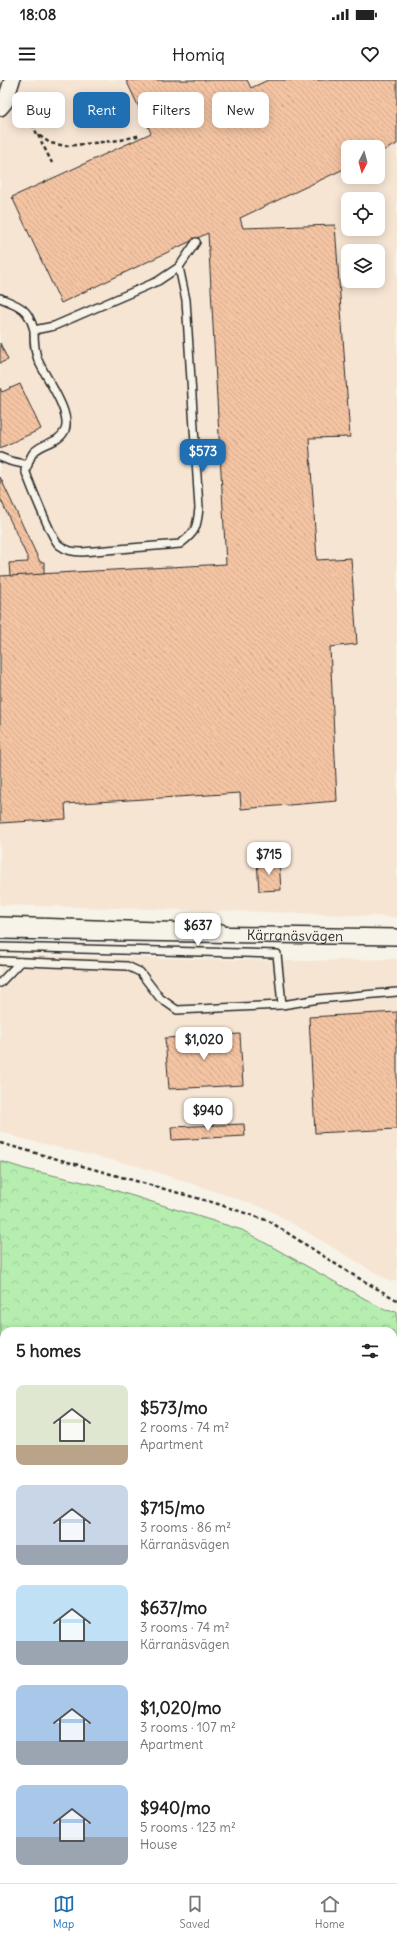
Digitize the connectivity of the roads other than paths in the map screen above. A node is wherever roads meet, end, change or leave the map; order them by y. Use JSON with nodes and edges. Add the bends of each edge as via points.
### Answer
{"nodes":[{"id":1,"x":15,"y":86,"type":"edge"},
{"id":2,"x":0,"y":108,"type":"edge"},
{"id":3,"x":196,"y":242,"type":"dead end"},
{"id":4,"x":179,"y":267,"type":"junction"},
{"id":5,"x":0,"y":298,"type":"edge"},
{"id":6,"x":34,"y":330,"type":"junction"},
{"id":7,"x":0,"y":457,"type":"edge"},
{"id":8,"x":28,"y":465,"type":"junction"},
{"id":9,"x":0,"y":922,"type":"edge"},
{"id":10,"x":0,"y":931,"type":"edge"},
{"id":11,"x":238,"y":934,"type":"junction"},
{"id":12,"x":397,"y":937,"type":"edge"},
{"id":13,"x":0,"y":947,"type":"edge"},
{"id":14,"x":0,"y":961,"type":"edge"},
{"id":15,"x":20,"y":962,"type":"junction"},
{"id":16,"x":0,"y":983,"type":"edge"},
{"id":17,"x":397,"y":992,"type":"edge"},
{"id":18,"x":282,"y":1005,"type":"junction"}],
"edges":[{"from":1,"to":2,"type":"street"},
{"from":3,"to":4,"type":"lane"},
{"from":4,"to":6,"type":"lane","via":[[158,281],[54,326]]},
{"from":4,"to":8,"type":"lane","via":[[186,300],[199,508],[197,527],[191,536],[180,544],[70,551],[58,544],[30,484],[25,470]]},
{"from":5,"to":6,"type":"lane","via":[[21,306],[31,317]]},
{"from":6,"to":8,"type":"lane","via":[[34,346],[38,360],[67,419],[66,429],[61,438],[33,452]]},
{"from":7,"to":8,"type":"lane"},
{"from":9,"to":11,"type":"lane","via":[[220,927]]},
{"from":10,"to":11,"type":"street","name":"Kärranäsvägen"},
{"from":11,"to":12,"type":"street","name":"Kärranäsvägen"},
{"from":13,"to":18,"type":"lane","via":[[277,954]]},
{"from":14,"to":15,"type":"lane"},
{"from":15,"to":16,"type":"lane"},
{"from":15,"to":18,"type":"lane","via":[[127,966],[140,972],[160,998],[177,1010]]},
{"from":17,"to":18,"type":"lane"}]}
